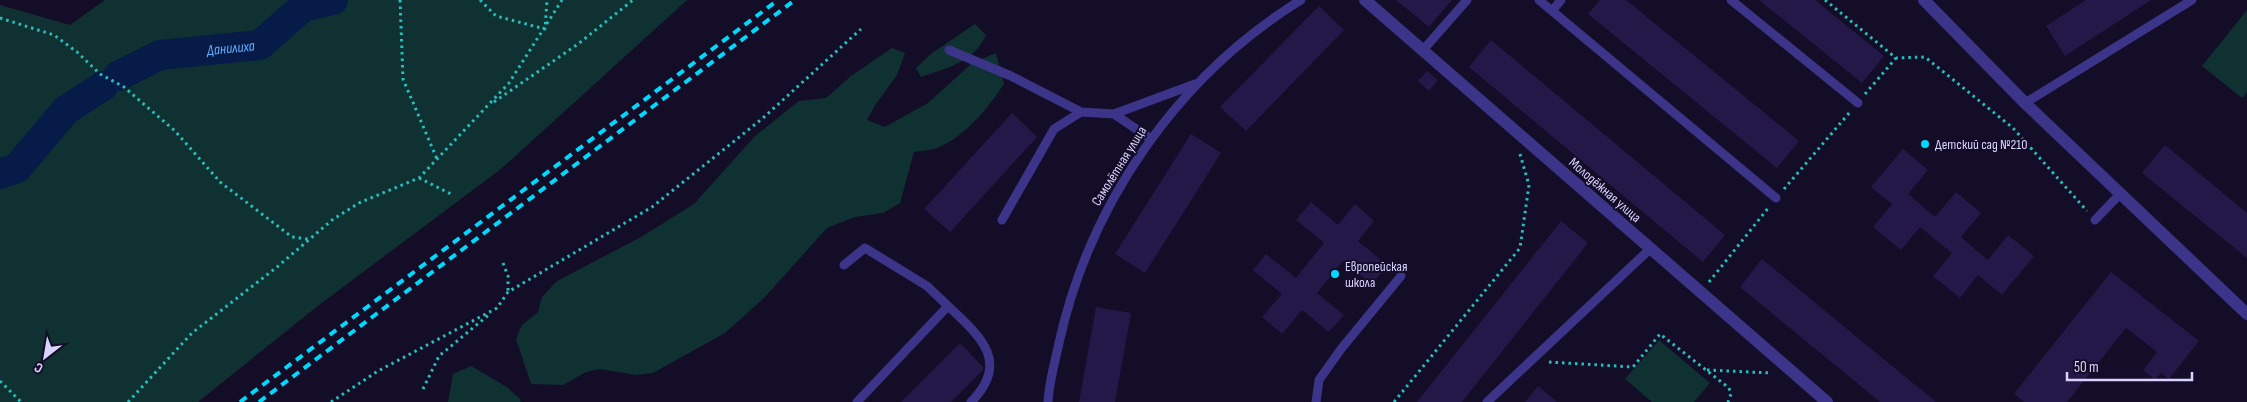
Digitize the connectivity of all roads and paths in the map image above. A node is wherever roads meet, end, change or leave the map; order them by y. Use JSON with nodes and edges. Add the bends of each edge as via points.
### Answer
{"nodes":[{"id":1,"x":400,"y":0,"type":"edge"},
{"id":2,"x":480,"y":0,"type":"edge"},
{"id":3,"x":547,"y":0,"type":"edge"},
{"id":4,"x":562,"y":0,"type":"edge"},
{"id":5,"x":633,"y":0,"type":"edge"},
{"id":6,"x":1301,"y":0,"type":"edge"},
{"id":7,"x":1365,"y":0,"type":"edge"},
{"id":8,"x":1467,"y":0,"type":"edge"},
{"id":9,"x":1539,"y":0,"type":"edge"},
{"id":10,"x":1561,"y":0,"type":"edge"},
{"id":11,"x":1730,"y":0,"type":"edge"},
{"id":12,"x":1825,"y":0,"type":"edge"},
{"id":13,"x":1924,"y":0,"type":"edge"},
{"id":14,"x":2192,"y":0,"type":"edge"},
{"id":15,"x":1552,"y":11,"type":"junction"},
{"id":16,"x":0,"y":18,"type":"edge"},
{"id":17,"x":545,"y":29,"type":"junction"},
{"id":18,"x":861,"y":29,"type":"dead end"},
{"id":19,"x":949,"y":50,"type":"dead end"},
{"id":20,"x":1423,"y":50,"type":"junction"},
{"id":21,"x":1896,"y":58,"type":"junction"},
{"id":22,"x":1198,"y":83,"type":"junction"},
{"id":23,"x":1858,"y":103,"type":"junction"},
{"id":24,"x":2025,"y":103,"type":"junction"},
{"id":25,"x":489,"y":106,"type":"junction"},
{"id":26,"x":1081,"y":112,"type":"junction"},
{"id":27,"x":1114,"y":114,"type":"junction"},
{"id":28,"x":1515,"y":131,"type":"junction"},
{"id":29,"x":1151,"y":139,"type":"junction"},
{"id":30,"x":437,"y":159,"type":"junction"},
{"id":31,"x":419,"y":178,"type":"junction"},
{"id":32,"x":451,"y":194,"type":"dead end"},
{"id":33,"x":2120,"y":194,"type":"junction"},
{"id":34,"x":1776,"y":198,"type":"junction"},
{"id":35,"x":1002,"y":220,"type":"dead end"},
{"id":36,"x":2095,"y":220,"type":"joint"},
{"id":37,"x":308,"y":239,"type":"junction"},
{"id":38,"x":1650,"y":249,"type":"junction"},
{"id":39,"x":503,"y":263,"type":"dead end"},
{"id":40,"x":844,"y":265,"type":"dead end"},
{"id":41,"x":1401,"y":276,"type":"dead end"},
{"id":42,"x":508,"y":292,"type":"junction"},
{"id":43,"x":1700,"y":294,"type":"junction"},
{"id":44,"x":948,"y":306,"type":"junction"},
{"id":45,"x":497,"y":308,"type":"junction"},
{"id":46,"x":2247,"y":314,"type":"edge"},
{"id":47,"x":1531,"y":361,"type":"junction"},
{"id":48,"x":1706,"y":370,"type":"junction"},
{"id":49,"x":1793,"y":374,"type":"junction"},
{"id":50,"x":0,"y":381,"type":"edge"},
{"id":51,"x":422,"y":389,"type":"dead end"},
{"id":52,"x":21,"y":402,"type":"edge"},
{"id":53,"x":128,"y":402,"type":"edge"},
{"id":54,"x":330,"y":402,"type":"edge"},
{"id":55,"x":857,"y":402,"type":"edge"},
{"id":56,"x":971,"y":402,"type":"edge"},
{"id":57,"x":1048,"y":402,"type":"edge"},
{"id":58,"x":1316,"y":402,"type":"edge"},
{"id":59,"x":1394,"y":402,"type":"edge"},
{"id":60,"x":1487,"y":402,"type":"edge"},
{"id":61,"x":1728,"y":402,"type":"edge"},
{"id":62,"x":1826,"y":402,"type":"edge"}],
"edges":[{"from":1,"to":30,"type":"path","via":[[403,79]]},
{"from":2,"to":17,"type":"path","via":[[496,16]]},
{"from":3,"to":17,"type":"path"},
{"from":4,"to":17,"type":"path"},
{"from":5,"to":25,"type":"path","via":[[578,44]]},
{"from":6,"to":22,"type":"lane","name":"Самолётная улица","via":[[1257,29]]},
{"from":7,"to":20,"type":"street","name":"Молодёжная улица"},
{"from":8,"to":20,"type":"lane"},
{"from":9,"to":15,"type":"lane"},
{"from":10,"to":15,"type":"lane"},
{"from":11,"to":23,"type":"lane"},
{"from":12,"to":21,"type":"path"},
{"from":13,"to":24,"type":"street"},
{"from":14,"to":24,"type":"lane"},
{"from":15,"to":34,"type":"lane"},
{"from":16,"to":37,"type":"path","via":[[54,34],[175,131],[220,182],[292,237]]},
{"from":17,"to":25,"type":"path","via":[[509,83]]},
{"from":18,"to":42,"type":"path","via":[[763,118],[652,207]]},
{"from":19,"to":26,"type":"lane","via":[[1011,76]]},
{"from":20,"to":28,"type":"street","name":"Молодёжная улица"},
{"from":21,"to":23,"type":"path"},
{"from":21,"to":36,"type":"path","via":[[1925,57],[2013,128]]},
{"from":22,"to":27,"type":"lane"},
{"from":22,"to":29,"type":"lane","name":"Самолётная улица"},
{"from":23,"to":34,"type":"path"},
{"from":24,"to":33,"type":"street"},
{"from":25,"to":30,"type":"path"},
{"from":26,"to":27,"type":"lane"},
{"from":26,"to":35,"type":"lane","via":[[1054,129]]},
{"from":27,"to":29,"type":"lane"},
{"from":28,"to":38,"type":"street","name":"Молодёжная улица"},
{"from":28,"to":59,"type":"path","via":[[1529,185],[1520,248]]},
{"from":29,"to":57,"type":"lane","name":"Самолётная улица","via":[[1123,181],[1083,260],[1063,323]]},
{"from":30,"to":31,"type":"path"},
{"from":31,"to":32,"type":"path"},
{"from":31,"to":37,"type":"path","via":[[359,203]]},
{"from":33,"to":36,"type":"lane"},
{"from":33,"to":46,"type":"street"},
{"from":34,"to":43,"type":"path"},
{"from":37,"to":53,"type":"path","via":[[192,333]]},
{"from":38,"to":43,"type":"street","name":"Молодёжная улица"},
{"from":38,"to":47,"type":"lane"},
{"from":39,"to":42,"type":"path","via":[[508,276]]},
{"from":40,"to":44,"type":"lane","via":[[865,248],[927,286]]},
{"from":41,"to":58,"type":"lane","via":[[1319,380]]},
{"from":42,"to":45,"type":"path"},
{"from":43,"to":49,"type":"street","name":"Молодёжная улица"},
{"from":44,"to":55,"type":"lane"},
{"from":44,"to":56,"type":"lane","via":[[982,342],[991,362],[988,381]]},
{"from":45,"to":51,"type":"path","via":[[439,356]]},
{"from":45,"to":54,"type":"path","via":[[378,371]]},
{"from":47,"to":48,"type":"path","via":[[1633,366],[1660,334]]},
{"from":47,"to":60,"type":"lane"},
{"from":48,"to":49,"type":"path"},
{"from":48,"to":61,"type":"path","via":[[1729,388]]},
{"from":49,"to":62,"type":"street","name":"Молодёжная улица"},
{"from":50,"to":52,"type":"path"}]}
